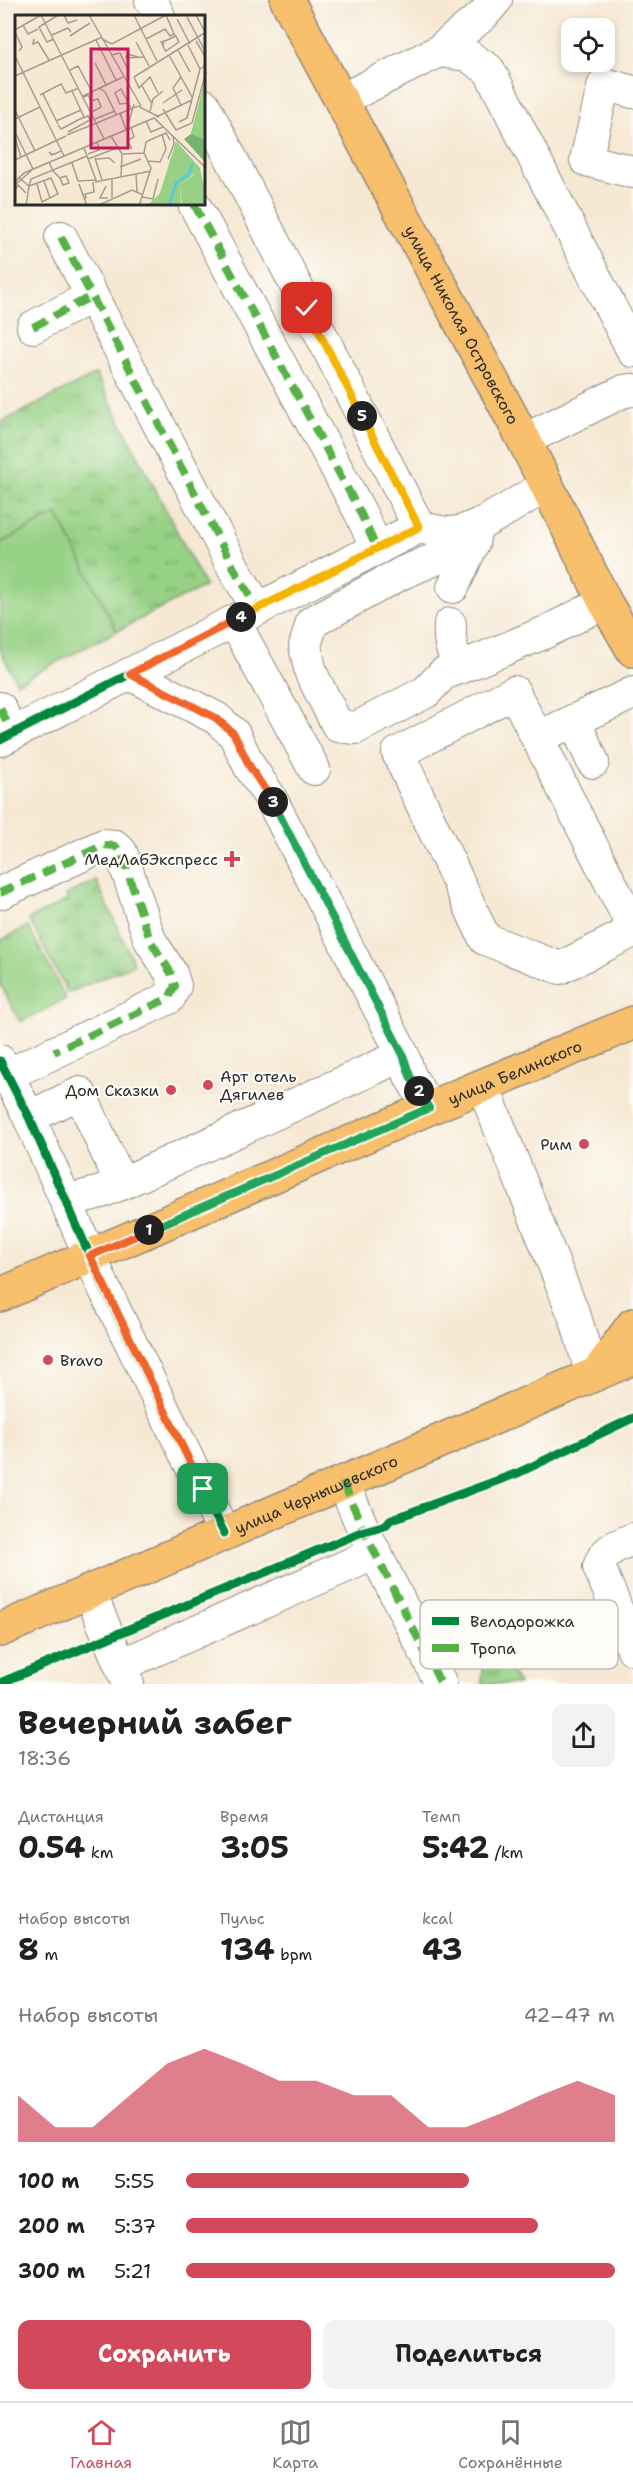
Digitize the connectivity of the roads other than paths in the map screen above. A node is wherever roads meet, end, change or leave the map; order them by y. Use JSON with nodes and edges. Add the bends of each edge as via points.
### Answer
{"nodes":[{"id":1,"x":151,"y":0,"type":"edge"},
{"id":2,"x":287,"y":0,"type":"edge"},
{"id":3,"x":496,"y":0,"type":"edge"},
{"id":4,"x":158,"y":15,"type":"edge"},
{"id":5,"x":439,"y":51,"type":"junction"},
{"id":6,"x":633,"y":92,"type":"edge"},
{"id":7,"x":341,"y":100,"type":"junction"},
{"id":8,"x":206,"y":109,"type":"edge"},
{"id":9,"x":633,"y":172,"type":"edge"},
{"id":10,"x":195,"y":206,"type":"edge"},
{"id":11,"x":61,"y":237,"type":"dead end"},
{"id":12,"x":92,"y":296,"type":"junction"},
{"id":13,"x":33,"y":327,"type":"dead end"},
{"id":14,"x":633,"y":351,"type":"edge"},
{"id":15,"x":633,"y":390,"type":"edge"},
{"id":16,"x":524,"y":440,"type":"junction"},
{"id":17,"x":547,"y":486,"type":"junction"},
{"id":18,"x":419,"y":527,"type":"junction"},
{"id":19,"x":475,"y":534,"type":"junction"},
{"id":20,"x":377,"y":549,"type":"junction"},
{"id":21,"x":453,"y":587,"type":"dead end"},
{"id":22,"x":606,"y":602,"type":"junction"},
{"id":23,"x":246,"y":615,"type":"junction"},
{"id":24,"x":450,"y":624,"type":"dead end"},
{"id":25,"x":633,"y":650,"type":"edge"},
{"id":26,"x":462,"y":667,"type":"junction"},
{"id":27,"x":130,"y":674,"type":"junction"},
{"id":28,"x":633,"y":693,"type":"edge"},
{"id":29,"x":574,"y":720,"type":"junction"},
{"id":30,"x":4,"y":727,"type":"edge"},
{"id":31,"x":537,"y":738,"type":"junction"},
{"id":32,"x":593,"y":762,"type":"dead end"},
{"id":33,"x":314,"y":769,"type":"dead end"},
{"id":34,"x":0,"y":893,"type":"edge"},
{"id":35,"x":633,"y":929,"type":"edge"},
{"id":36,"x":633,"y":1023,"type":"edge"},
{"id":37,"x":403,"y":1055,"type":"junction"},
{"id":38,"x":4,"y":1068,"type":"edge"},
{"id":39,"x":483,"y":1086,"type":"junction"},
{"id":40,"x":429,"y":1108,"type":"junction"},
{"id":41,"x":28,"y":1117,"type":"junction"},
{"id":42,"x":121,"y":1184,"type":"junction"},
{"id":43,"x":66,"y":1201,"type":"junction"},
{"id":44,"x":90,"y":1256,"type":"junction"},
{"id":45,"x":0,"y":1295,"type":"edge"},
{"id":46,"x":633,"y":1325,"type":"edge"},
{"id":47,"x":633,"y":1358,"type":"edge"},
{"id":48,"x":595,"y":1373,"type":"junction"},
{"id":49,"x":343,"y":1482,"type":"junction"},
{"id":50,"x":224,"y":1533,"type":"junction"},
{"id":51,"x":633,"y":1539,"type":"edge"},
{"id":52,"x":376,"y":1552,"type":"junction"},
{"id":53,"x":90,"y":1592,"type":"junction"},
{"id":54,"x":613,"y":1600,"type":"edge"},
{"id":55,"x":618,"y":1613,"type":"edge"},
{"id":56,"x":2,"y":1625,"type":"edge"},
{"id":57,"x":420,"y":1642,"type":"edge"},
{"id":58,"x":633,"y":1649,"type":"edge"},
{"id":59,"x":433,"y":1669,"type":"edge"},
{"id":60,"x":124,"y":1675,"type":"edge"},
{"id":61,"x":440,"y":1683,"type":"edge"}],
"edges":[{"from":1,"to":4,"type":"street"},
{"from":2,"to":7,"type":"main road","name":"улица Николая Островского"},
{"from":3,"to":5,"type":"street"},
{"from":5,"to":7,"type":"street"},
{"from":5,"to":14,"type":"street","via":[[467,55],[489,70]]},
{"from":6,"to":9,"type":"street","via":[[604,84],[586,160]]},
{"from":7,"to":16,"type":"main road","name":"улица Николая Островского"},
{"from":8,"to":18,"type":"street"},
{"from":10,"to":20,"type":"street"},
{"from":11,"to":12,"type":"street"},
{"from":12,"to":13,"type":"street"},
{"from":12,"to":23,"type":"street","via":[[237,574]]},
{"from":15,"to":16,"type":"street"},
{"from":16,"to":17,"type":"main road","name":"улица Николая Островского"},
{"from":17,"to":19,"type":"street"},
{"from":17,"to":22,"type":"main road","name":"улица Николая Островского"},
{"from":18,"to":19,"type":"street"},
{"from":18,"to":20,"type":"street"},
{"from":19,"to":21,"type":"street"},
{"from":19,"to":26,"type":"street","via":[[312,622],[305,646],[311,673],[338,726],[356,728],[426,692],[443,674]]},
{"from":20,"to":23,"type":"street"},
{"from":22,"to":25,"type":"main road","name":"улица Николая Островского"},
{"from":22,"to":26,"type":"street"},
{"from":23,"to":27,"type":"street"},
{"from":23,"to":33,"type":"street"},
{"from":24,"to":26,"type":"street","via":[[452,653]]},
{"from":27,"to":30,"type":"street"},
{"from":27,"to":37,"type":"street","via":[[203,710],[234,734]]},
{"from":28,"to":29,"type":"street"},
{"from":29,"to":31,"type":"street"},
{"from":29,"to":32,"type":"street"},
{"from":31,"to":35,"type":"street"},
{"from":31,"to":35,"type":"street","via":[[514,692],[398,753],[485,939],[560,968]]},
{"from":34,"to":38,"type":"street","via":[[104,845],[115,846],[121,852],[150,940],[175,986],[169,998],[54,1052]]},
{"from":36,"to":39,"type":"main road","name":"улица Белинского"},
{"from":37,"to":40,"type":"street"},
{"from":37,"to":42,"type":"street"},
{"from":38,"to":41,"type":"street"},
{"from":39,"to":40,"type":"main road","name":"улица Белинского"},
{"from":39,"to":48,"type":"street"},
{"from":40,"to":44,"type":"main road","name":"улица Белинского"},
{"from":41,"to":42,"type":"street","via":[[80,1093]]},
{"from":41,"to":43,"type":"street"},
{"from":42,"to":43,"type":"street"},
{"from":43,"to":44,"type":"street"},
{"from":44,"to":45,"type":"main road","name":"улица Белинского"},
{"from":44,"to":50,"type":"street"},
{"from":46,"to":48,"type":"main road"},
{"from":47,"to":48,"type":"main road","name":"улица Чернышевского"},
{"from":48,"to":49,"type":"main road","name":"улица Чернышевского"},
{"from":49,"to":50,"type":"main road","name":"улица Чернышевского"},
{"from":49,"to":52,"type":"street"},
{"from":50,"to":53,"type":"main road","name":"улица Чернышевского"},
{"from":51,"to":54,"type":"street","via":[[602,1556],[599,1567]]},
{"from":52,"to":57,"type":"street"},
{"from":52,"to":60,"type":"street"},
{"from":53,"to":56,"type":"main road","name":"улица Чернышевского"},
{"from":53,"to":60,"type":"street"},
{"from":55,"to":58,"type":"street"},
{"from":59,"to":61,"type":"street"}]}
